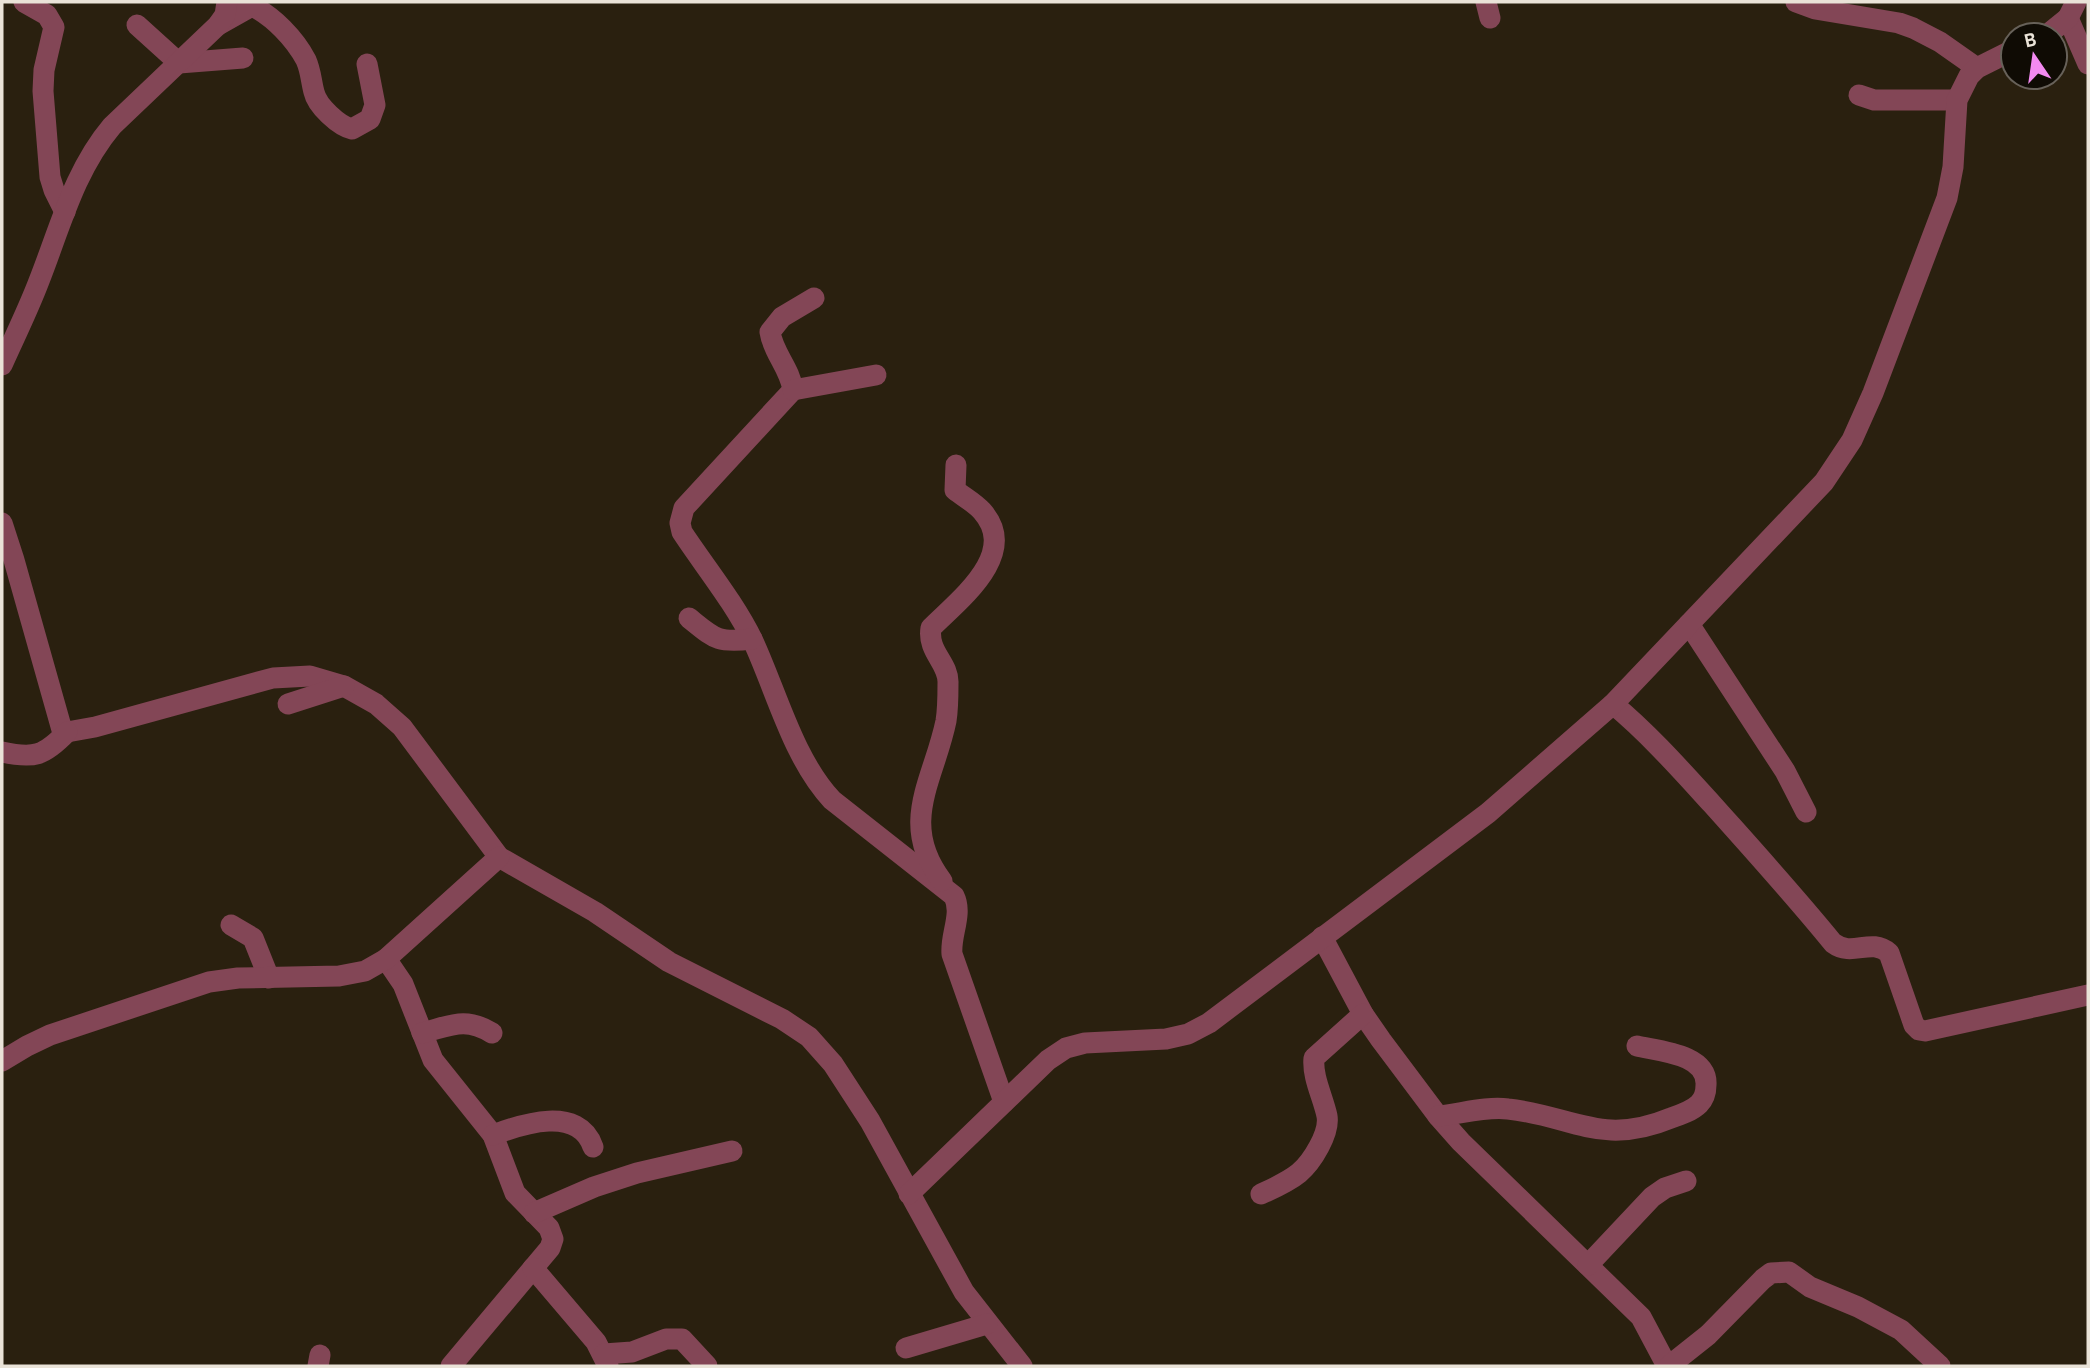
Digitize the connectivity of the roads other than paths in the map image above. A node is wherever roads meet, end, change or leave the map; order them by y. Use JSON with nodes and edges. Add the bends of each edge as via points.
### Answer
{"nodes":[{"id":1,"x":24,"y":2,"type":"edge"},
{"id":2,"x":227,"y":2,"type":"edge"},
{"id":3,"x":1801,"y":3,"type":"edge"},
{"id":4,"x":2072,"y":10,"type":"edge"},
{"id":5,"x":137,"y":25,"type":"dead end"},
{"id":6,"x":218,"y":25,"type":"junction"},
{"id":7,"x":1999,"y":57,"type":"edge"},
{"id":8,"x":243,"y":58,"type":"dead end"},
{"id":9,"x":179,"y":63,"type":"junction"},
{"id":10,"x":367,"y":64,"type":"dead end"},
{"id":11,"x":2088,"y":64,"type":"edge"},
{"id":12,"x":1977,"y":68,"type":"junction"},
{"id":13,"x":1859,"y":95,"type":"dead end"},
{"id":14,"x":1957,"y":100,"type":"junction"},
{"id":15,"x":65,"y":212,"type":"junction"},
{"id":16,"x":814,"y":298,"type":"dead end"},
{"id":17,"x":2,"y":365,"type":"edge"},
{"id":18,"x":876,"y":375,"type":"dead end"},
{"id":19,"x":793,"y":390,"type":"junction"},
{"id":20,"x":956,"y":465,"type":"dead end"},
{"id":21,"x":2,"y":523,"type":"edge"},
{"id":22,"x":689,"y":618,"type":"dead end"},
{"id":23,"x":1689,"y":624,"type":"junction"},
{"id":24,"x":752,"y":639,"type":"junction"},
{"id":25,"x":344,"y":685,"type":"junction"},
{"id":26,"x":288,"y":704,"type":"dead end"},
{"id":27,"x":1612,"y":704,"type":"junction"},
{"id":28,"x":67,"y":732,"type":"junction"},
{"id":29,"x":2,"y":752,"type":"edge"},
{"id":30,"x":1806,"y":813,"type":"dead end"},
{"id":31,"x":499,"y":856,"type":"junction"},
{"id":32,"x":954,"y":896,"type":"junction"},
{"id":33,"x":231,"y":925,"type":"dead end"},
{"id":34,"x":1322,"y":937,"type":"junction"},
{"id":35,"x":386,"y":959,"type":"junction"},
{"id":36,"x":270,"y":978,"type":"junction"},
{"id":37,"x":2088,"y":995,"type":"edge"},
{"id":38,"x":1363,"y":1014,"type":"junction"},
{"id":39,"x":422,"y":1033,"type":"junction"},
{"id":40,"x":492,"y":1033,"type":"dead end"},
{"id":41,"x":1637,"y":1046,"type":"dead end"},
{"id":42,"x":2,"y":1062,"type":"edge"},
{"id":43,"x":1004,"y":1101,"type":"junction"},
{"id":44,"x":1438,"y":1116,"type":"junction"},
{"id":45,"x":493,"y":1135,"type":"junction"},
{"id":46,"x":593,"y":1147,"type":"dead end"},
{"id":47,"x":732,"y":1151,"type":"dead end"},
{"id":48,"x":1686,"y":1181,"type":"dead end"},
{"id":49,"x":909,"y":1194,"type":"junction"},
{"id":50,"x":1261,"y":1194,"type":"dead end"},
{"id":51,"x":534,"y":1213,"type":"junction"},
{"id":52,"x":1588,"y":1265,"type":"junction"},
{"id":53,"x":533,"y":1268,"type":"junction"},
{"id":54,"x":987,"y":1324,"type":"junction"},
{"id":55,"x":906,"y":1348,"type":"dead end"},
{"id":56,"x":606,"y":1360,"type":"edge"},
{"id":57,"x":451,"y":1366,"type":"edge"},
{"id":58,"x":707,"y":1366,"type":"edge"},
{"id":59,"x":1022,"y":1366,"type":"edge"},
{"id":60,"x":1668,"y":1366,"type":"edge"},
{"id":61,"x":1940,"y":1366,"type":"edge"}],
"edges":[{"from":1,"to":15,"type":"street","via":[[47,15],[54,27],[43,91],[50,177]]},
{"from":2,"to":6,"type":"street"},
{"from":3,"to":12,"type":"street","via":[[1913,28]]},
{"from":4,"to":11,"type":"street"},
{"from":5,"to":9,"type":"street"},
{"from":6,"to":9,"type":"street"},
{"from":6,"to":10,"type":"street","via":[[252,6],[265,12],[296,45],[311,72],[314,95],[344,127],[352,129],[370,119],[375,105]]},
{"from":7,"to":12,"type":"street"},
{"from":8,"to":9,"type":"street"},
{"from":9,"to":15,"type":"street","via":[[98,143]]},
{"from":12,"to":14,"type":"street"},
{"from":13,"to":14,"type":"street","via":[[1874,100]]},
{"from":14,"to":23,"type":"street","via":[[1947,198],[1852,440],[1824,482]]},
{"from":15,"to":17,"type":"street"},
{"from":16,"to":19,"type":"street","via":[[782,317],[770,331]]},
{"from":18,"to":19,"type":"street"},
{"from":19,"to":24,"type":"street","via":[[681,516],[682,531]]},
{"from":20,"to":32,"type":"street","via":[[956,490],[982,511],[993,529],[994,554],[985,572],[931,628],[929,640],[948,678],[946,721],[927,783],[921,837],[929,864]]},
{"from":21,"to":28,"type":"street","via":[[56,717]]},
{"from":22,"to":24,"type":"street","via":[[714,639]]},
{"from":23,"to":27,"type":"street"},
{"from":23,"to":30,"type":"street","via":[[1785,771]]},
{"from":24,"to":32,"type":"street","via":[[817,784]]},
{"from":25,"to":26,"type":"street"},
{"from":25,"to":28,"type":"street","via":[[310,676],[273,678]]},
{"from":25,"to":31,"type":"street","via":[[402,727]]},
{"from":27,"to":34,"type":"street","via":[[1488,813]]},
{"from":27,"to":37,"type":"street","via":[[1641,727],[1833,943],[1842,949],[1875,946],[1889,953],[1919,1030]]},
{"from":28,"to":29,"type":"street","via":[[50,750],[39,754],[23,757]]},
{"from":31,"to":35,"type":"street"},
{"from":31,"to":49,"type":"street","via":[[669,962],[809,1037],[833,1064],[870,1121]]},
{"from":32,"to":43,"type":"street","via":[[958,912],[952,954]]},
{"from":33,"to":36,"type":"street","via":[[253,937]]},
{"from":34,"to":38,"type":"street"},
{"from":34,"to":43,"type":"street","via":[[1188,1034],[1066,1048]]},
{"from":35,"to":36,"type":"street","via":[[365,971],[339,976]]},
{"from":35,"to":39,"type":"street","via":[[403,984]]},
{"from":36,"to":42,"type":"street","via":[[209,982],[50,1035]]},
{"from":38,"to":44,"type":"street"},
{"from":38,"to":50,"type":"street","via":[[1314,1058],[1327,1117],[1324,1134],[1301,1171]]},
{"from":39,"to":40,"type":"street","via":[[469,1022]]},
{"from":39,"to":45,"type":"street","via":[[433,1060]]},
{"from":41,"to":44,"type":"street","via":[[1688,1058],[1701,1068],[1707,1086],[1696,1107],[1625,1132],[1506,1108]]},
{"from":43,"to":49,"type":"street"},
{"from":44,"to":52,"type":"street"},
{"from":45,"to":46,"type":"street","via":[[520,1124],[555,1121],[579,1128],[590,1137]]},
{"from":45,"to":51,"type":"street","via":[[515,1193]]},
{"from":47,"to":51,"type":"street","via":[[594,1186]]},
{"from":48,"to":52,"type":"street","via":[[1653,1197]]},
{"from":49,"to":54,"type":"street"},
{"from":51,"to":53,"type":"street","via":[[553,1239]]},
{"from":52,"to":60,"type":"street","via":[[1641,1317]]},
{"from":53,"to":56,"type":"street"},
{"from":53,"to":57,"type":"street"},
{"from":54,"to":55,"type":"street"},
{"from":54,"to":59,"type":"street"},
{"from":56,"to":58,"type":"street","via":[[666,1339],[682,1339]]},
{"from":60,"to":61,"type":"street","via":[[1709,1335],[1763,1279],[1779,1272],[1789,1272],[1810,1287],[1901,1330]]}]}
